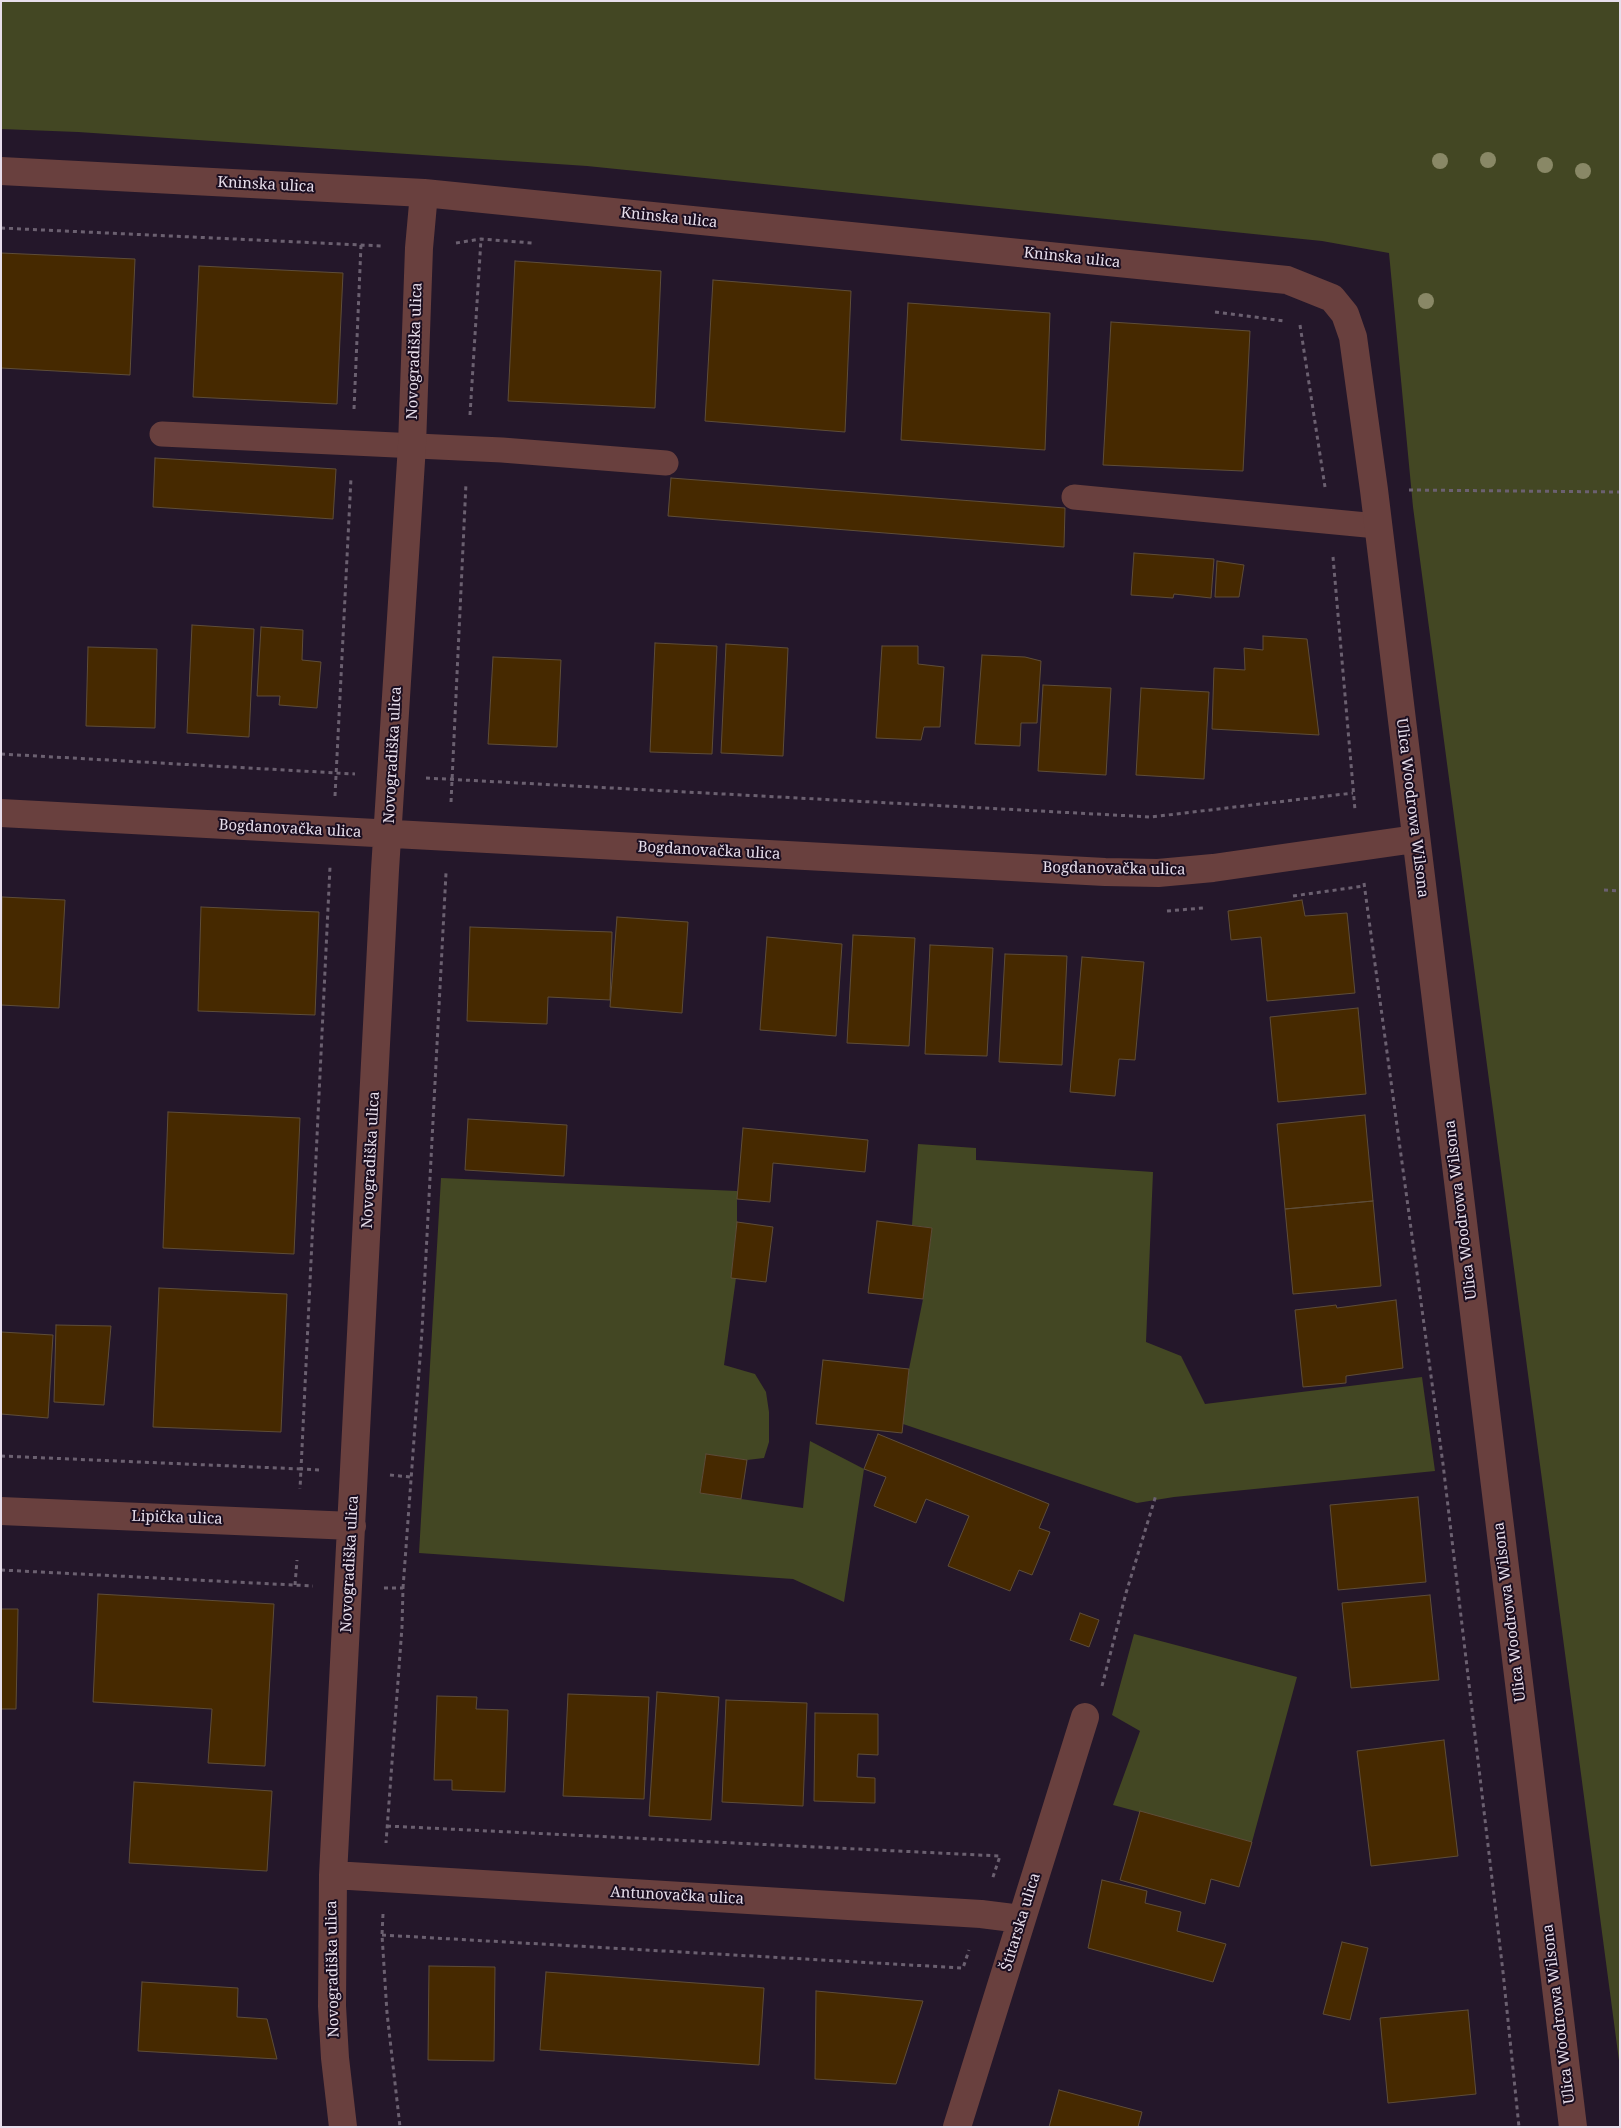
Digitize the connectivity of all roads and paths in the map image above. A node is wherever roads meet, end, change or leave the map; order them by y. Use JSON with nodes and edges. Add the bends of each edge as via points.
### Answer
{"nodes":[{"id":1,"x":1,"y":171,"type":"edge"},
{"id":2,"x":424,"y":193,"type":"junction"},
{"id":3,"x":1,"y":228,"type":"edge"},
{"id":4,"x":481,"y":239,"type":"junction"},
{"id":5,"x":539,"y":244,"type":"dead end"},
{"id":6,"x":419,"y":248,"type":"junction"},
{"id":7,"x":1332,"y":298,"type":"joint"},
{"id":8,"x":1210,"y":311,"type":"dead end"},
{"id":9,"x":1290,"y":321,"type":"dead end"},
{"id":10,"x":1299,"y":323,"type":"dead end"},
{"id":11,"x":162,"y":434,"type":"dead end"},
{"id":12,"x":412,"y":445,"type":"junction"},
{"id":13,"x":468,"y":449,"type":"junction"},
{"id":14,"x":666,"y":463,"type":"dead end"},
{"id":15,"x":1374,"y":490,"type":"junction"},
{"id":16,"x":1620,"y":492,"type":"edge"},
{"id":17,"x":1074,"y":497,"type":"dead end"},
{"id":18,"x":1330,"y":520,"type":"junction"},
{"id":19,"x":1377,"y":526,"type":"junction"},
{"id":20,"x":1,"y":754,"type":"edge"},
{"id":21,"x":392,"y":776,"type":"junction"},
{"id":22,"x":452,"y":779,"type":"junction"},
{"id":23,"x":1353,"y":793,"type":"junction"},
{"id":24,"x":1,"y":813,"type":"edge"},
{"id":25,"x":388,"y":834,"type":"junction"},
{"id":26,"x":449,"y":837,"type":"junction"},
{"id":27,"x":1416,"y":839,"type":"junction"},
{"id":28,"x":1360,"y":848,"type":"junction"},
{"id":29,"x":1604,"y":890,"type":"dead end"},
{"id":30,"x":1620,"y":891,"type":"edge"},
{"id":31,"x":1156,"y":1495,"type":"dead end"},
{"id":32,"x":1,"y":1510,"type":"edge"},
{"id":33,"x":352,"y":1526,"type":"junction"},
{"id":34,"x":403,"y":1588,"type":"dead end"},
{"id":35,"x":1085,"y":1717,"type":"joint"},
{"id":36,"x":333,"y":1875,"type":"junction"},
{"id":37,"x":1021,"y":1919,"type":"junction"},
{"id":38,"x":343,"y":2127,"type":"edge"},
{"id":39,"x":957,"y":2127,"type":"edge"},
{"id":40,"x":1519,"y":2127,"type":"edge"},
{"id":41,"x":1573,"y":2127,"type":"edge"}],
"edges":[{"from":1,"to":2,"type":"street","name":"Kninska ulica"},
{"from":2,"to":6,"type":"street","name":"Novogradiška ulica"},
{"from":2,"to":7,"type":"street","name":"Kninska ulica","via":[[1288,280]]},
{"from":3,"to":6,"type":"path"},
{"from":4,"to":5,"type":"path"},
{"from":4,"to":6,"type":"path"},
{"from":4,"to":13,"type":"path"},
{"from":6,"to":12,"type":"street","name":"Novogradiška ulica"},
{"from":7,"to":15,"type":"street","name":"Ulica Woodrowa Wilsona","via":[[1345,314],[1353,337]]},
{"from":8,"to":9,"type":"path"},
{"from":10,"to":18,"type":"path"},
{"from":11,"to":12,"type":"lane"},
{"from":12,"to":13,"type":"lane"},
{"from":12,"to":21,"type":"street","name":"Novogradiška ulica"},
{"from":13,"to":14,"type":"lane"},
{"from":13,"to":22,"type":"path"},
{"from":15,"to":16,"type":"path"},
{"from":15,"to":19,"type":"street","name":"Ulica Woodrowa Wilsona"},
{"from":17,"to":18,"type":"lane"},
{"from":18,"to":19,"type":"lane"},
{"from":18,"to":23,"type":"path"},
{"from":19,"to":27,"type":"street","name":"Ulica Woodrowa Wilsona"},
{"from":20,"to":21,"type":"path"},
{"from":21,"to":22,"type":"path"},
{"from":21,"to":25,"type":"street","name":"Novogradiška ulica"},
{"from":22,"to":23,"type":"path","via":[[1151,817]]},
{"from":22,"to":26,"type":"path"},
{"from":23,"to":28,"type":"path"},
{"from":24,"to":25,"type":"street","name":"Bogdanovačka ulica"},
{"from":25,"to":26,"type":"street","name":"Bogdanovačka ulica"},
{"from":25,"to":33,"type":"street","name":"Novogradiška ulica"},
{"from":26,"to":28,"type":"street","name":"Bogdanovačka ulica","via":[[1158,873]]},
{"from":26,"to":34,"type":"path","via":[[422,1330]]},
{"from":27,"to":28,"type":"street","name":"Bogdanovačka ulica"},
{"from":27,"to":41,"type":"street","name":"Ulica Woodrowa Wilsona"},
{"from":28,"to":40,"type":"path","via":[[1444,1474]]},
{"from":29,"to":30,"type":"path"},
{"from":31,"to":35,"type":"path","via":[[1126,1592],[1101,1690]]},
{"from":32,"to":33,"type":"street","name":"Lipička ulica"},
{"from":33,"to":36,"type":"street","name":"Novogradiška ulica"},
{"from":35,"to":37,"type":"street","name":"Štitarska ulica"},
{"from":36,"to":37,"type":"street","name":"Antunovačka ulica"},
{"from":36,"to":38,"type":"street","name":"Novogradiška ulica","via":[[332,2006]]},
{"from":37,"to":39,"type":"street","name":"Štitarska ulica"}]}
